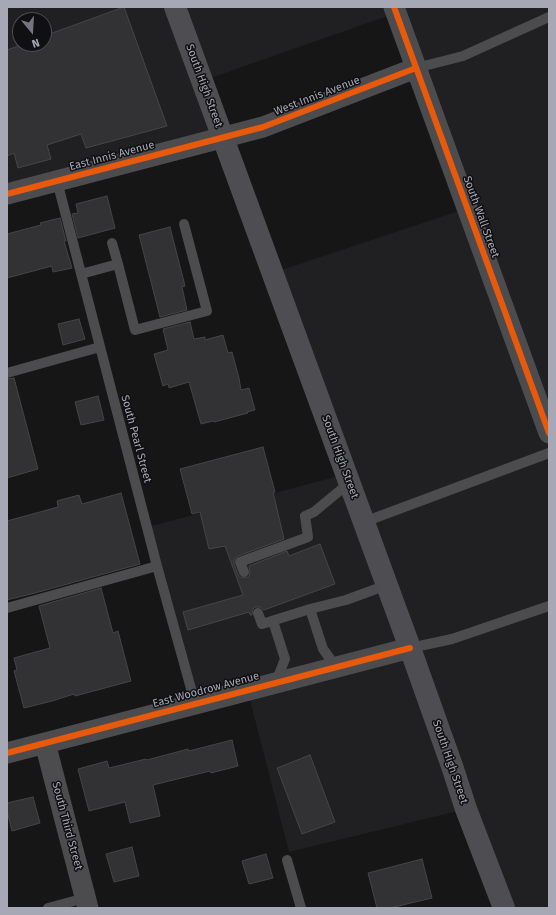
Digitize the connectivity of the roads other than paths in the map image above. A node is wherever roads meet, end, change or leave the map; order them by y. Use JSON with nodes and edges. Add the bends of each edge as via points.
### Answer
{"nodes":[{"id":1,"x":175,"y":7,"type":"edge"},
{"id":2,"x":394,"y":7,"type":"edge"},
{"id":3,"x":549,"y":17,"type":"edge"},
{"id":4,"x":416,"y":68,"type":"junction"},
{"id":5,"x":222,"y":137,"type":"junction"},
{"id":6,"x":57,"y":180,"type":"junction"},
{"id":7,"x":8,"y":192,"type":"edge"},
{"id":8,"x":184,"y":224,"type":"dead end"},
{"id":9,"x":112,"y":243,"type":"dead end"},
{"id":10,"x":118,"y":264,"type":"junction"},
{"id":11,"x":81,"y":274,"type":"junction"},
{"id":12,"x":100,"y":347,"type":"junction"},
{"id":13,"x":7,"y":373,"type":"edge"},
{"id":14,"x":549,"y":433,"type":"edge"},
{"id":15,"x":549,"y":453,"type":"edge"},
{"id":16,"x":349,"y":483,"type":"junction"},
{"id":17,"x":364,"y":522,"type":"junction"},
{"id":18,"x":157,"y":566,"type":"junction"},
{"id":19,"x":244,"y":572,"type":"dead end"},
{"id":20,"x":387,"y":585,"type":"junction"},
{"id":21,"x":549,"y":606,"type":"edge"},
{"id":22,"x":7,"y":608,"type":"edge"},
{"id":23,"x":310,"y":609,"type":"junction"},
{"id":24,"x":258,"y":613,"type":"dead end"},
{"id":25,"x":273,"y":621,"type":"junction"},
{"id":26,"x":410,"y":648,"type":"junction"},
{"id":27,"x":336,"y":667,"type":"junction"},
{"id":28,"x":276,"y":682,"type":"junction"},
{"id":29,"x":196,"y":703,"type":"junction"},
{"id":30,"x":45,"y":743,"type":"junction"},
{"id":31,"x":7,"y":753,"type":"edge"},
{"id":32,"x":287,"y":860,"type":"dead end"},
{"id":33,"x":87,"y":903,"type":"edge"},
{"id":34,"x":48,"y":908,"type":"edge"},
{"id":35,"x":301,"y":908,"type":"edge"},
{"id":36,"x":504,"y":908,"type":"edge"}],
"edges":[{"from":1,"to":5,"type":"main road","name":"South High Street"},
{"from":2,"to":4,"type":"street","name":"South Wall Street"},
{"from":3,"to":4,"type":"lane","via":[[463,56]]},
{"from":4,"to":5,"type":"street","name":"West Innis Avenue","via":[[263,127]]},
{"from":4,"to":14,"type":"street","name":"South Wall Street"},
{"from":5,"to":6,"type":"street","name":"East Innis Avenue"},
{"from":5,"to":16,"type":"main road","name":"South High Street"},
{"from":6,"to":7,"type":"street","name":"East Innis Avenue"},
{"from":6,"to":11,"type":"lane","name":"South Pearl Street"},
{"from":8,"to":10,"type":"lane","via":[[207,311],[134,330]]},
{"from":9,"to":10,"type":"lane"},
{"from":10,"to":11,"type":"lane"},
{"from":11,"to":12,"type":"lane","name":"South Pearl Street"},
{"from":12,"to":13,"type":"lane"},
{"from":12,"to":18,"type":"lane","name":"South Pearl Street"},
{"from":15,"to":17,"type":"lane"},
{"from":16,"to":17,"type":"main road","name":"South High Street"},
{"from":16,"to":19,"type":"lane","via":[[314,512],[305,516],[308,537],[240,562]]},
{"from":17,"to":20,"type":"main road","name":"South High Street"},
{"from":18,"to":22,"type":"lane"},
{"from":18,"to":29,"type":"lane","name":"South Pearl Street"},
{"from":20,"to":23,"type":"lane","via":[[346,600]]},
{"from":20,"to":26,"type":"main road","name":"South High Street"},
{"from":21,"to":26,"type":"lane","via":[[452,639]]},
{"from":23,"to":25,"type":"lane"},
{"from":23,"to":27,"type":"lane","via":[[323,649]]},
{"from":24,"to":25,"type":"lane","via":[[262,624]]},
{"from":25,"to":28,"type":"lane","via":[[284,659]]},
{"from":26,"to":27,"type":"street","name":"East Woodrow Avenue"},
{"from":26,"to":36,"type":"main road","name":"South High Street","via":[[466,809]]},
{"from":27,"to":28,"type":"street","name":"East Woodrow Avenue"},
{"from":28,"to":29,"type":"street","name":"East Woodrow Avenue"},
{"from":29,"to":30,"type":"street","name":"East Woodrow Avenue"},
{"from":30,"to":31,"type":"street","name":"East Woodrow Avenue"},
{"from":30,"to":33,"type":"street","name":"South Third Street"},
{"from":32,"to":35,"type":"lane"},
{"from":33,"to":34,"type":"lane"}]}
